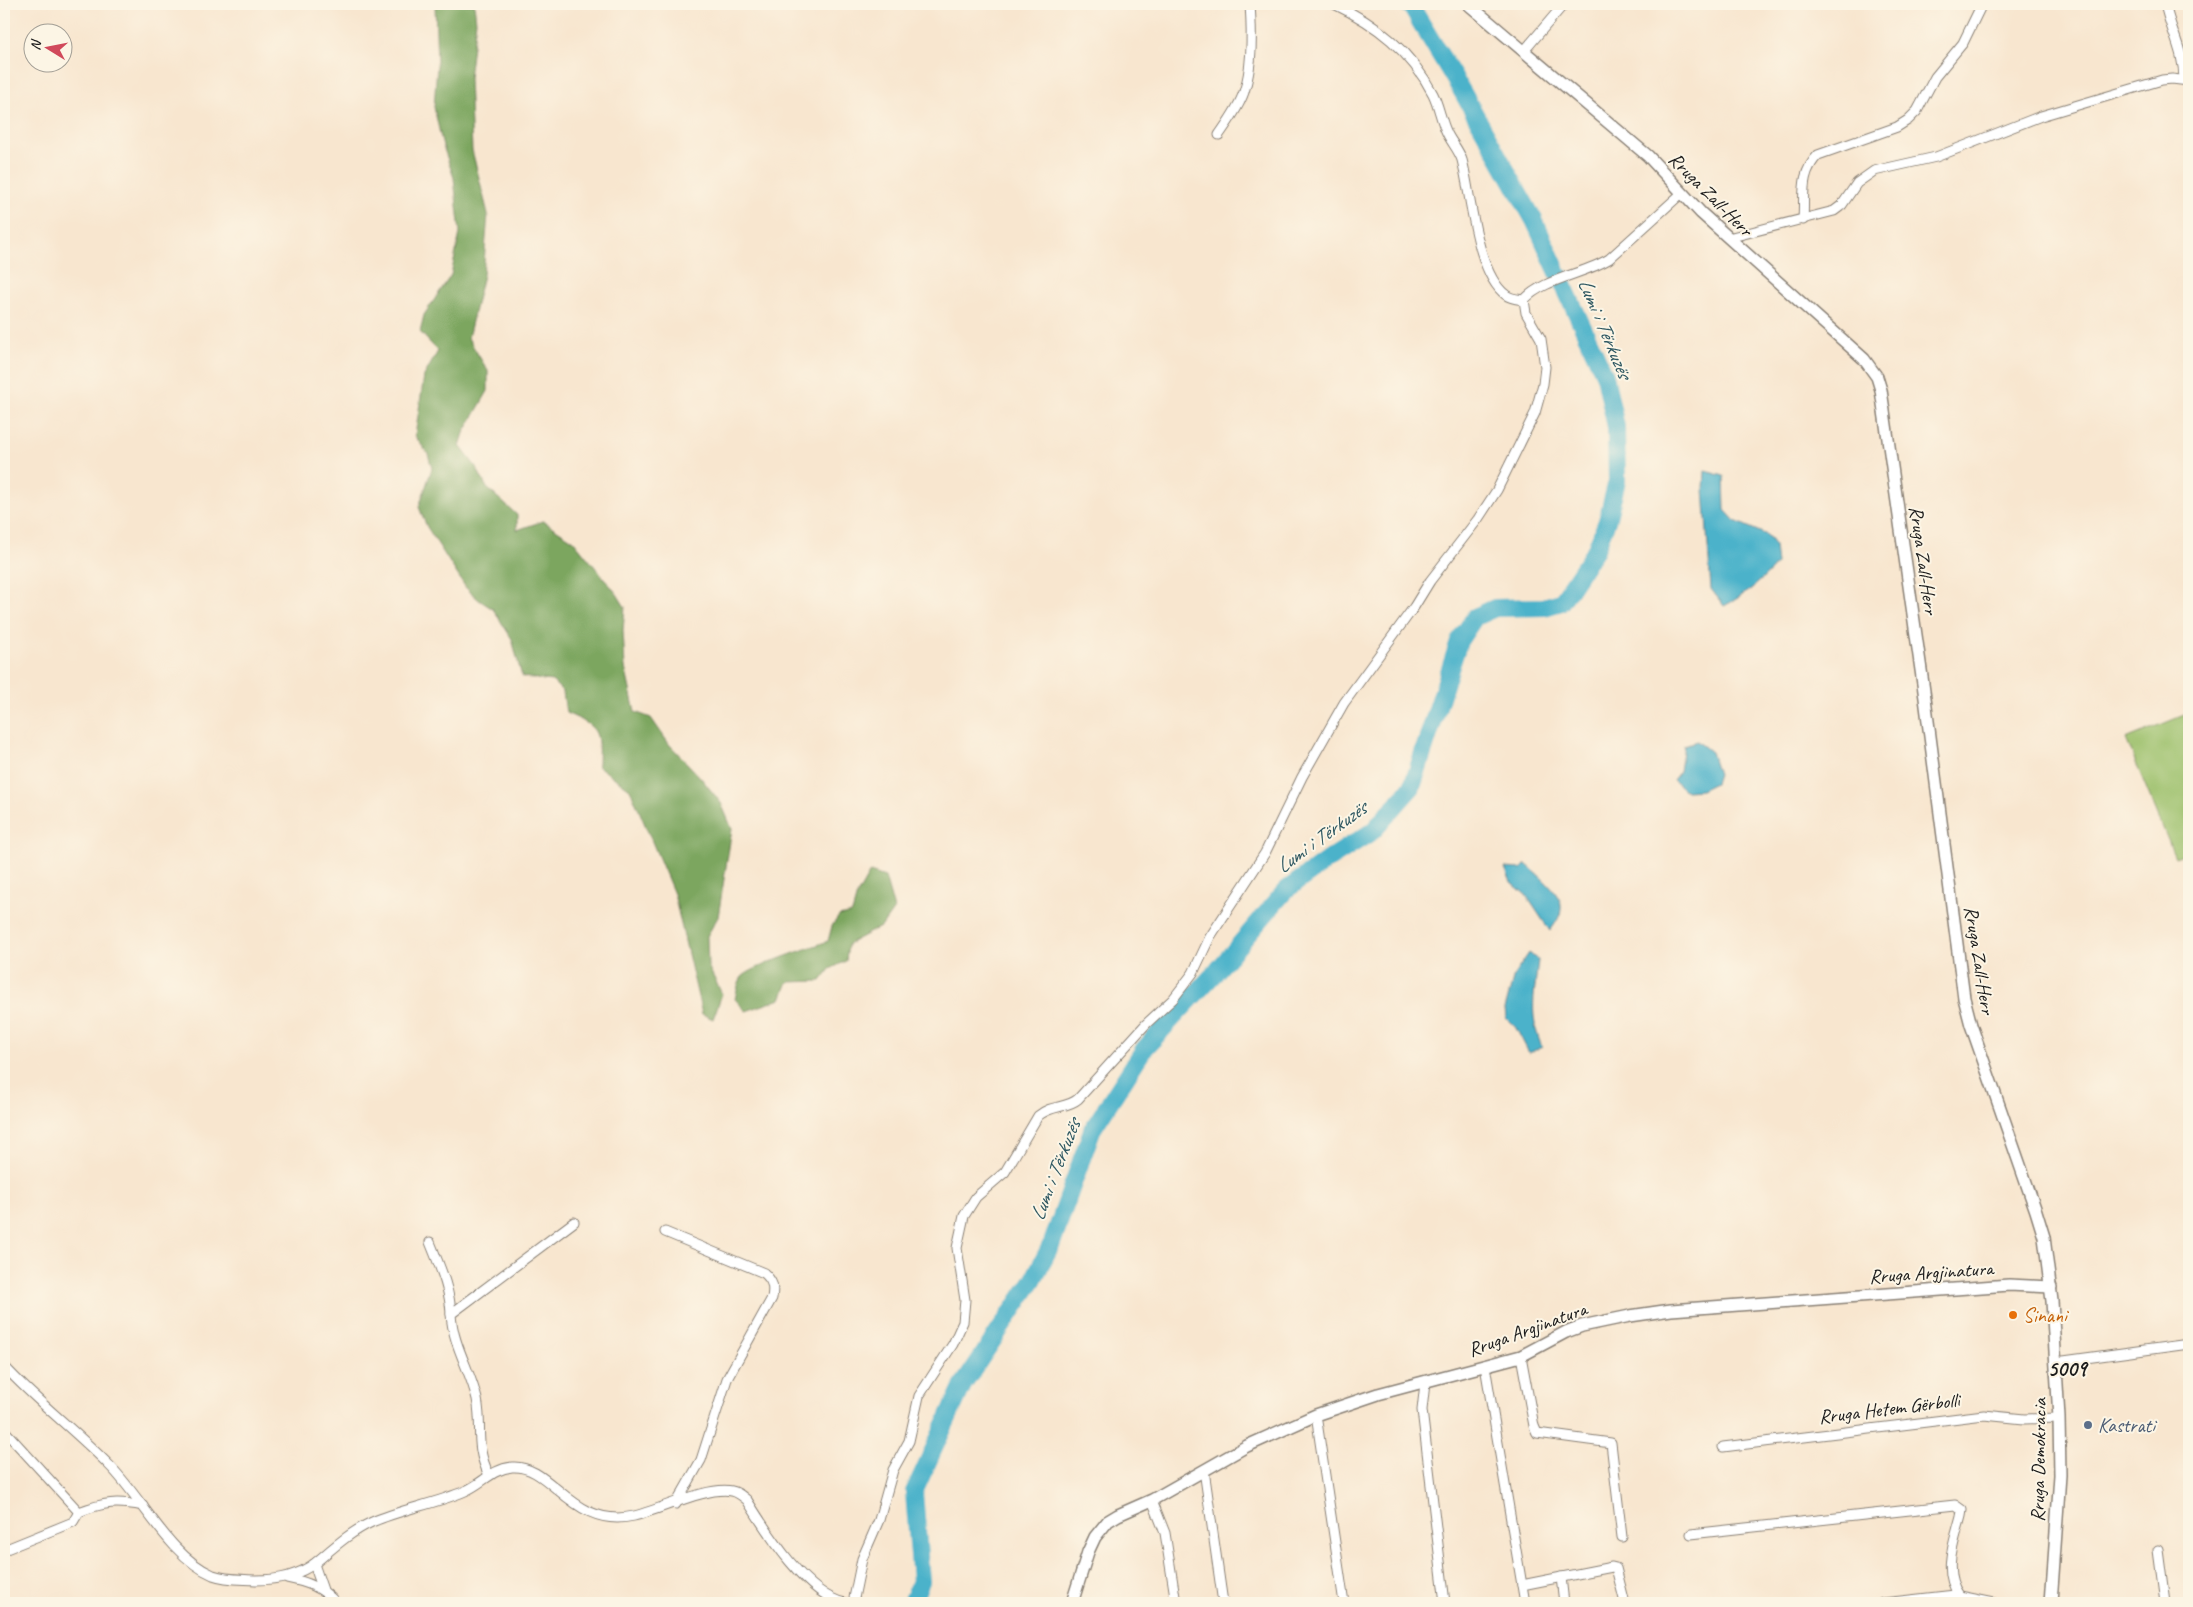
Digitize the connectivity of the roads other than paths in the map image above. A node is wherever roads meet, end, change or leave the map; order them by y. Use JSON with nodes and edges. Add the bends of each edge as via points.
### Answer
{"nodes":[{"id":1,"x":1250,"y":4,"type":"edge"},
{"id":2,"x":1334,"y":4,"type":"edge"},
{"id":3,"x":1468,"y":4,"type":"edge"},
{"id":4,"x":1564,"y":4,"type":"edge"},
{"id":5,"x":1982,"y":4,"type":"edge"},
{"id":6,"x":2165,"y":4,"type":"edge"},
{"id":7,"x":1524,"y":51,"type":"junction"},
{"id":8,"x":2186,"y":80,"type":"edge"},
{"id":9,"x":1219,"y":135,"type":"dead end"},
{"id":10,"x":1682,"y":192,"type":"junction"},
{"id":11,"x":1804,"y":220,"type":"junction"},
{"id":12,"x":1728,"y":238,"type":"junction"},
{"id":13,"x":1524,"y":300,"type":"junction"},
{"id":14,"x":574,"y":1222,"type":"dead end"},
{"id":15,"x":665,"y":1232,"type":"dead end"},
{"id":16,"x":430,"y":1242,"type":"dead end"},
{"id":17,"x":2051,"y":1287,"type":"junction"},
{"id":18,"x":451,"y":1314,"type":"junction"},
{"id":19,"x":2189,"y":1344,"type":"edge"},
{"id":20,"x":1521,"y":1356,"type":"junction"},
{"id":21,"x":2056,"y":1362,"type":"junction"},
{"id":22,"x":4,"y":1366,"type":"edge"},
{"id":23,"x":1485,"y":1366,"type":"junction"},
{"id":24,"x":1425,"y":1383,"type":"junction"},
{"id":25,"x":1316,"y":1415,"type":"junction"},
{"id":26,"x":2059,"y":1418,"type":"junction"},
{"id":27,"x":4,"y":1430,"type":"edge"},
{"id":28,"x":1723,"y":1447,"type":"dead end"},
{"id":29,"x":1204,"y":1470,"type":"junction"},
{"id":30,"x":489,"y":1475,"type":"junction"},
{"id":31,"x":1152,"y":1500,"type":"junction"},
{"id":32,"x":676,"y":1504,"type":"junction"},
{"id":33,"x":143,"y":1506,"type":"junction"},
{"id":34,"x":79,"y":1512,"type":"junction"},
{"id":35,"x":1691,"y":1534,"type":"dead end"},
{"id":36,"x":1622,"y":1537,"type":"dead end"},
{"id":37,"x":4,"y":1550,"type":"edge"},
{"id":38,"x":2158,"y":1550,"type":"dead end"},
{"id":39,"x":314,"y":1564,"type":"junction"},
{"id":40,"x":286,"y":1577,"type":"junction"},
{"id":41,"x":1562,"y":1577,"type":"junction"},
{"id":42,"x":1522,"y":1585,"type":"junction"},
{"id":43,"x":324,"y":1590,"type":"junction"},
{"id":44,"x":1959,"y":1596,"type":"junction"},
{"id":45,"x":336,"y":1603,"type":"edge"},
{"id":46,"x":839,"y":1603,"type":"edge"},
{"id":47,"x":853,"y":1603,"type":"edge"},
{"id":48,"x":1072,"y":1603,"type":"edge"},
{"id":49,"x":1176,"y":1603,"type":"edge"},
{"id":50,"x":1223,"y":1603,"type":"edge"},
{"id":51,"x":1344,"y":1603,"type":"edge"},
{"id":52,"x":1445,"y":1603,"type":"edge"},
{"id":53,"x":1525,"y":1603,"type":"edge"},
{"id":54,"x":1564,"y":1603,"type":"edge"},
{"id":55,"x":1625,"y":1603,"type":"edge"},
{"id":56,"x":1883,"y":1603,"type":"edge"},
{"id":57,"x":1994,"y":1603,"type":"edge"},
{"id":58,"x":2051,"y":1603,"type":"edge"},
{"id":59,"x":2165,"y":1603,"type":"edge"}],
"edges":[{"from":1,"to":9,"type":"street","via":[[1251,39],[1244,92]]},
{"from":2,"to":13,"type":"street","via":[[1386,34],[1429,88],[1447,133],[1461,156],[1488,270],[1505,295]]},
{"from":3,"to":7,"type":"main road","name":"Rruga Zall-Herr"},
{"from":4,"to":7,"type":"street"},
{"from":5,"to":11,"type":"street","via":[[1963,44],[1935,77],[1917,111],[1908,120],[1897,127],[1818,155],[1811,162],[1804,182]]},
{"from":6,"to":8,"type":"street","via":[[2171,30],[2181,51]]},
{"from":7,"to":10,"type":"main road","name":"Rruga Zall-Herr","via":[[1648,156]]},
{"from":8,"to":11,"type":"street","via":[[2162,80],[2041,116],[1936,156],[1874,171],[1856,183],[1842,205],[1834,211]]},
{"from":10,"to":12,"type":"main road","name":"Rruga Zall-Herr"},
{"from":10,"to":13,"type":"street","via":[[1609,258],[1595,267],[1544,286]]},
{"from":11,"to":12,"type":"street"},
{"from":12,"to":17,"type":"main road","name":"Rruga Zall-Herr","via":[[1864,359],[1877,377],[1925,698],[1964,998],[2044,1237]]},
{"from":13,"to":47,"type":"street","via":[[1526,313],[1541,339],[1545,367],[1543,384],[1535,413],[1498,490],[1344,704],[1302,777],[1265,853],[1210,937],[1185,985],[1073,1104],[1046,1109],[1038,1116],[1005,1172],[969,1206],[957,1248],[965,1300],[963,1322],[920,1396],[909,1441],[894,1470],[879,1520],[860,1566]]},
{"from":14,"to":18,"type":"street"},
{"from":15,"to":32,"type":"street","via":[[764,1272],[774,1288],[772,1298],[727,1380],[702,1460]]},
{"from":16,"to":18,"type":"street","via":[[444,1278]]},
{"from":17,"to":20,"type":"main road","name":"Rruga Argjinatura","via":[[2009,1285],[1671,1310],[1582,1326]]},
{"from":17,"to":21,"type":"main road","name":"Rruga Demokracia"},
{"from":18,"to":30,"type":"street","via":[[455,1341],[476,1397],[478,1444]]},
{"from":19,"to":21,"type":"street"},
{"from":20,"to":23,"type":"main road","name":"Rruga Argjinatura"},
{"from":20,"to":36,"type":"street","via":[[1537,1433],[1611,1443]]},
{"from":21,"to":26,"type":"main road","name":"Rruga Demokracia"},
{"from":22,"to":33,"type":"street","via":[[36,1400],[109,1465]]},
{"from":23,"to":24,"type":"main road","name":"Rruga Argjinatura"},
{"from":23,"to":42,"type":"street"},
{"from":24,"to":25,"type":"main road","name":"Rruga Argjinatura","via":[[1378,1394]]},
{"from":24,"to":52,"type":"street","via":[[1423,1418]]},
{"from":25,"to":29,"type":"main road","name":"Rruga Argjinatura","via":[[1247,1446]]},
{"from":25,"to":51,"type":"street"},
{"from":26,"to":28,"type":"street","name":"Rruga Hetem Gërbolli","via":[[1984,1415]]},
{"from":26,"to":58,"type":"main road","name":"Rruga Demokracia","via":[[2060,1476]]},
{"from":27,"to":34,"type":"street"},
{"from":29,"to":31,"type":"main road","name":"Rruga Argjinatura"},
{"from":29,"to":50,"type":"street"},
{"from":30,"to":32,"type":"street","via":[[502,1469],[522,1468],[545,1480],[584,1511],[601,1517],[617,1519]]},
{"from":30,"to":39,"type":"street","via":[[467,1491],[399,1512],[353,1532]]},
{"from":31,"to":48,"type":"main road","name":"Rruga Argjinatura","via":[[1118,1515],[1102,1528],[1088,1552]]},
{"from":31,"to":49,"type":"street","via":[[1165,1533]]},
{"from":32,"to":46,"type":"street","via":[[721,1490],[740,1493],[799,1572]]},
{"from":33,"to":34,"type":"street","via":[[104,1503]]},
{"from":33,"to":40,"type":"street","via":[[167,1537],[201,1569],[215,1576],[233,1579]]},
{"from":34,"to":37,"type":"street","via":[[73,1522]]},
{"from":35,"to":44,"type":"street","via":[[1955,1505],[1962,1510],[1951,1554],[1950,1573]]},
{"from":38,"to":59,"type":"street"},
{"from":39,"to":40,"type":"street"},
{"from":39,"to":43,"type":"street"},
{"from":40,"to":43,"type":"street"},
{"from":41,"to":42,"type":"street"},
{"from":41,"to":54,"type":"street"},
{"from":41,"to":55,"type":"street","via":[[1616,1568]]},
{"from":42,"to":53,"type":"street"},
{"from":43,"to":45,"type":"street"},
{"from":44,"to":56,"type":"street"},
{"from":44,"to":57,"type":"street"}]}
